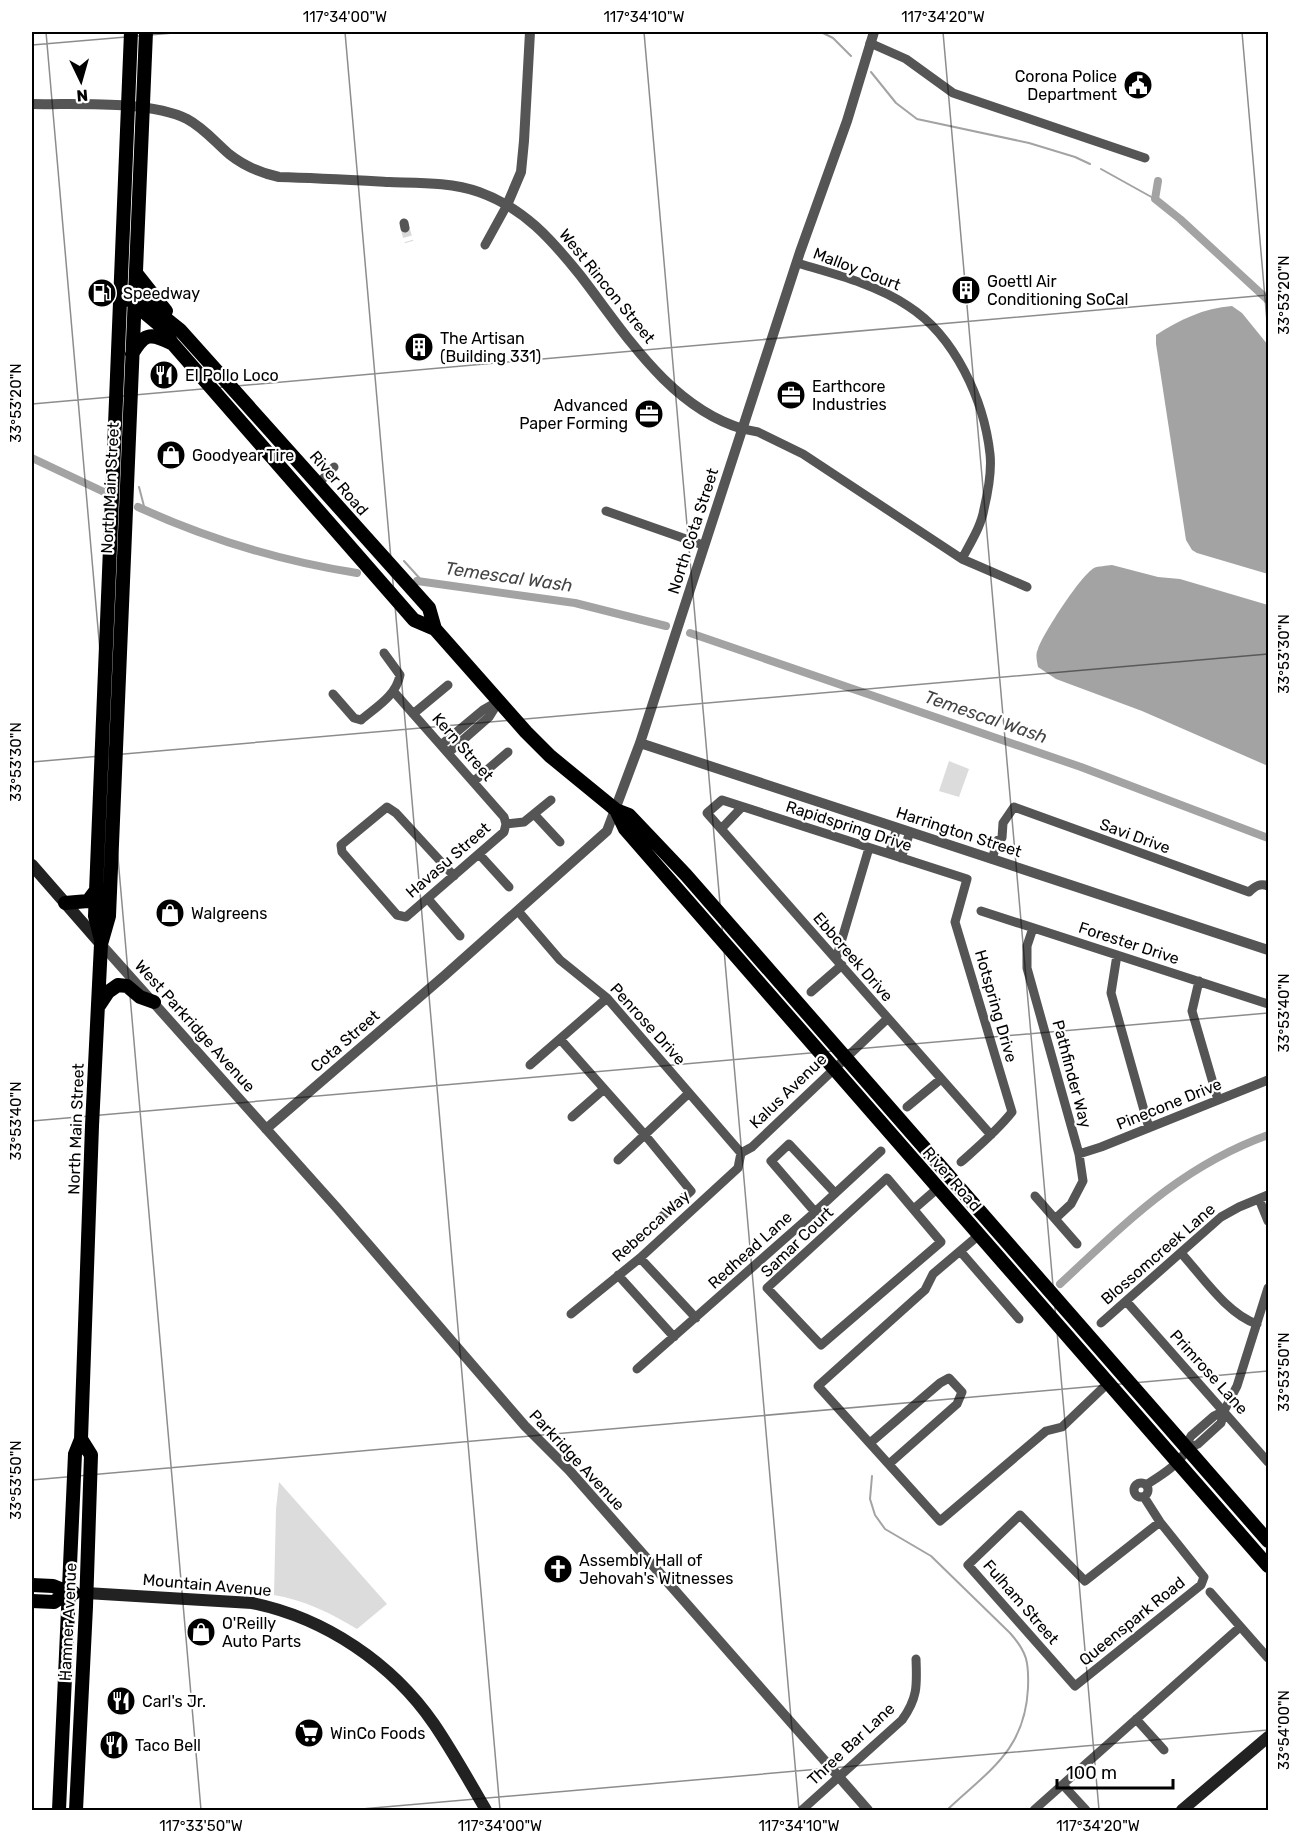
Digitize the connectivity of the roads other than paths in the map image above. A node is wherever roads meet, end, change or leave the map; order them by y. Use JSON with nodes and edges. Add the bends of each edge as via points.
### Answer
{"nodes":[{"id":1,"x":132,"y":32,"type":"edge"},
{"id":2,"x":146,"y":32,"type":"edge"},
{"id":3,"x":530,"y":32,"type":"edge"},
{"id":4,"x":874,"y":32,"type":"edge"},
{"id":5,"x":870,"y":43,"type":"junction"},
{"id":6,"x":32,"y":104,"type":"edge"},
{"id":7,"x":136,"y":107,"type":"junction"},
{"id":8,"x":1145,"y":158,"type":"dead end"},
{"id":9,"x":507,"y":205,"type":"junction"},
{"id":10,"x":485,"y":245,"type":"dead end"},
{"id":11,"x":797,"y":262,"type":"junction"},
{"id":12,"x":136,"y":273,"type":"junction"},
{"id":13,"x":120,"y":302,"type":"junction"},
{"id":14,"x":135,"y":303,"type":"junction"},
{"id":15,"x":180,"y":330,"type":"junction"},
{"id":16,"x":172,"y":343,"type":"junction"},
{"id":17,"x":131,"y":356,"type":"junction"},
{"id":18,"x":243,"y":423,"type":"junction"},
{"id":19,"x":743,"y":429,"type":"junction"},
{"id":20,"x":334,"y":467,"type":"dead end"},
{"id":21,"x":120,"y":470,"type":"junction"},
{"id":22,"x":318,"y":483,"type":"junction"},
{"id":23,"x":319,"y":510,"type":"junction"},
{"id":24,"x":606,"y":511,"type":"dead end"},
{"id":25,"x":118,"y":534,"type":"junction"},
{"id":26,"x":361,"y":534,"type":"junction"},
{"id":27,"x":703,"y":545,"type":"junction"},
{"id":28,"x":962,"y":559,"type":"junction"},
{"id":29,"x":1027,"y":587,"type":"dead end"},
{"id":30,"x":435,"y":628,"type":"junction"},
{"id":31,"x":384,"y":653,"type":"dead end"},
{"id":32,"x":448,"y":685,"type":"dead end"},
{"id":33,"x":394,"y":692,"type":"junction"},
{"id":34,"x":333,"y":694,"type":"dead end"},
{"id":35,"x":499,"y":701,"type":"junction"},
{"id":36,"x":413,"y":714,"type":"junction"},
{"id":37,"x":640,"y":743,"type":"junction"},
{"id":38,"x":441,"y":745,"type":"junction"},
{"id":39,"x":508,"y":752,"type":"dead end"},
{"id":40,"x":448,"y":753,"type":"junction"},
{"id":41,"x":473,"y":782,"type":"junction"},
{"id":42,"x":551,"y":800,"type":"dead end"},
{"id":43,"x":722,"y":800,"type":"joint"},
{"id":44,"x":742,"y":807,"type":"junction"},
{"id":45,"x":615,"y":810,"type":"junction"},
{"id":46,"x":534,"y":814,"type":"junction"},
{"id":47,"x":507,"y":824,"type":"junction"},
{"id":48,"x":897,"y":828,"type":"junction"},
{"id":49,"x":721,"y":829,"type":"junction"},
{"id":50,"x":910,"y":832,"type":"junction"},
{"id":51,"x":560,"y":842,"type":"dead end"},
{"id":52,"x":868,"y":848,"type":"junction"},
{"id":53,"x":480,"y":854,"type":"junction"},
{"id":54,"x":889,"y":854,"type":"junction"},
{"id":55,"x":901,"y":858,"type":"junction"},
{"id":56,"x":992,"y":859,"type":"junction"},
{"id":57,"x":32,"y":865,"type":"edge"},
{"id":58,"x":454,"y":876,"type":"junction"},
{"id":59,"x":967,"y":879,"type":"joint"},
{"id":60,"x":1269,"y":886,"type":"edge"},
{"id":61,"x":509,"y":887,"type":"dead end"},
{"id":62,"x":96,"y":889,"type":"junction"},
{"id":63,"x":428,"y":899,"type":"junction"},
{"id":64,"x":65,"y":903,"type":"junction"},
{"id":65,"x":518,"y":911,"type":"junction"},
{"id":66,"x":981,"y":911,"type":"dead end"},
{"id":67,"x":1033,"y":928,"type":"junction"},
{"id":68,"x":460,"y":936,"type":"dead end"},
{"id":69,"x":101,"y":944,"type":"junction"},
{"id":70,"x":1269,"y":950,"type":"edge"},
{"id":71,"x":1117,"y":955,"type":"junction"},
{"id":72,"x":839,"y":962,"type":"junction"},
{"id":73,"x":444,"y":976,"type":"joint"},
{"id":74,"x":1199,"y":981,"type":"junction"},
{"id":75,"x":811,"y":992,"type":"dead end"},
{"id":76,"x":607,"y":998,"type":"junction"},
{"id":77,"x":154,"y":1002,"type":"junction"},
{"id":78,"x":1269,"y":1004,"type":"edge"},
{"id":79,"x":98,"y":1007,"type":"junction"},
{"id":80,"x":887,"y":1019,"type":"junction"},
{"id":81,"x":560,"y":1039,"type":"junction"},
{"id":82,"x":844,"y":1057,"type":"junction"},
{"id":83,"x":530,"y":1065,"type":"dead end"},
{"id":84,"x":833,"y":1069,"type":"junction"},
{"id":85,"x":941,"y":1079,"type":"junction"},
{"id":86,"x":1269,"y":1080,"type":"edge"},
{"id":87,"x":604,"y":1089,"type":"junction"},
{"id":88,"x":689,"y":1093,"type":"junction"},
{"id":89,"x":1218,"y":1100,"type":"junction"},
{"id":90,"x":907,"y":1107,"type":"dead end"},
{"id":91,"x":572,"y":1117,"type":"dead end"},
{"id":92,"x":1149,"y":1128,"type":"junction"},
{"id":93,"x":266,"y":1129,"type":"junction"},
{"id":94,"x":645,"y":1135,"type":"junction"},
{"id":95,"x":991,"y":1135,"type":"junction"},
{"id":96,"x":881,"y":1151,"type":"dead end"},
{"id":97,"x":741,"y":1153,"type":"junction"},
{"id":98,"x":1079,"y":1154,"type":"junction"},
{"id":99,"x":618,"y":1160,"type":"dead end"},
{"id":100,"x":961,"y":1162,"type":"dead end"},
{"id":101,"x":938,"y":1188,"type":"junction"},
{"id":102,"x":835,"y":1193,"type":"junction"},
{"id":103,"x":1035,"y":1196,"type":"dead end"},
{"id":104,"x":1264,"y":1197,"type":"edge"},
{"id":105,"x":915,"y":1208,"type":"junction"},
{"id":106,"x":815,"y":1212,"type":"junction"},
{"id":107,"x":1055,"y":1219,"type":"junction"},
{"id":108,"x":658,"y":1220,"type":"dead end"},
{"id":109,"x":1269,"y":1221,"type":"edge"},
{"id":110,"x":980,"y":1235,"type":"junction"},
{"id":111,"x":1077,"y":1244,"type":"dead end"},
{"id":112,"x":960,"y":1251,"type":"junction"},
{"id":113,"x":1181,"y":1253,"type":"junction"},
{"id":114,"x":640,"y":1258,"type":"junction"},
{"id":115,"x":618,"y":1275,"type":"junction"},
{"id":116,"x":1269,"y":1288,"type":"edge"},
{"id":117,"x":1126,"y":1301,"type":"junction"},
{"id":118,"x":571,"y":1314,"type":"dead end"},
{"id":119,"x":85,"y":1316,"type":"joint"},
{"id":120,"x":696,"y":1318,"type":"junction"},
{"id":121,"x":1019,"y":1319,"type":"dead end"},
{"id":122,"x":1101,"y":1323,"type":"dead end"},
{"id":123,"x":1257,"y":1324,"type":"junction"},
{"id":124,"x":674,"y":1336,"type":"junction"},
{"id":125,"x":637,"y":1369,"type":"dead end"},
{"id":126,"x":1108,"y":1383,"type":"junction"},
{"id":127,"x":1224,"y":1411,"type":"junction"},
{"id":128,"x":81,"y":1439,"type":"junction"},
{"id":129,"x":870,"y":1443,"type":"junction"},
{"id":130,"x":1187,"y":1449,"type":"junction"},
{"id":131,"x":1177,"y":1461,"type":"junction"},
{"id":132,"x":1269,"y":1462,"type":"edge"},
{"id":133,"x":889,"y":1464,"type":"junction"},
{"id":134,"x":1160,"y":1522,"type":"junction"},
{"id":135,"x":1269,"y":1541,"type":"edge"},
{"id":136,"x":1269,"y":1566,"type":"edge"},
{"id":137,"x":32,"y":1585,"type":"edge"},
{"id":138,"x":68,"y":1592,"type":"junction"},
{"id":139,"x":1210,"y":1592,"type":"dead end"},
{"id":140,"x":86,"y":1593,"type":"junction"},
{"id":141,"x":32,"y":1601,"type":"edge"},
{"id":142,"x":1240,"y":1627,"type":"junction"},
{"id":143,"x":1269,"y":1658,"type":"edge"},
{"id":144,"x":916,"y":1659,"type":"dead end"},
{"id":145,"x":1076,"y":1686,"type":"joint"},
{"id":146,"x":1136,"y":1719,"type":"junction"},
{"id":147,"x":1269,"y":1737,"type":"edge"},
{"id":148,"x":1164,"y":1750,"type":"dead end"},
{"id":149,"x":837,"y":1778,"type":"junction"},
{"id":150,"x":1063,"y":1785,"type":"junction"},
{"id":151,"x":59,"y":1810,"type":"edge"},
{"id":152,"x":76,"y":1810,"type":"edge"},
{"id":153,"x":486,"y":1810,"type":"edge"},
{"id":154,"x":801,"y":1810,"type":"edge"},
{"id":155,"x":868,"y":1810,"type":"edge"},
{"id":156,"x":1034,"y":1810,"type":"edge"},
{"id":157,"x":1086,"y":1810,"type":"edge"},
{"id":158,"x":1182,"y":1810,"type":"edge"}],
"edges":[{"from":1,"to":7,"type":"main road","name":"North Main Street"},
{"from":2,"to":7,"type":"main road","name":"North Main Street"},
{"from":3,"to":9,"type":"street","via":[[521,172]]},
{"from":4,"to":5,"type":"street","name":"North Cota Street"},
{"from":5,"to":8,"type":"street","via":[[906,59],[953,93]]},
{"from":5,"to":11,"type":"street","name":"North Cota Street"},
{"from":6,"to":7,"type":"street","name":"West Rincon Street"},
{"from":7,"to":9,"type":"street","name":"West Rincon Street","via":[[162,110],[188,120],[234,157],[268,175],[448,186],[479,192]]},
{"from":7,"to":12,"type":"main road","name":"North Main Street"},
{"from":7,"to":13,"type":"main road","name":"North Main Street"},
{"from":9,"to":10,"type":"street"},
{"from":9,"to":19,"type":"street","name":"West Rincon Street","via":[[540,228],[668,384],[697,407]]},
{"from":11,"to":19,"type":"street","name":"North Cota Street"},
{"from":11,"to":28,"type":"street","name":"Malloy Court","via":[[841,276],[911,307],[959,359],[976,399],[990,456],[984,511]]},
{"from":12,"to":14,"type":"main road","name":"North Main Street"},
{"from":12,"to":15,"type":"main road"},
{"from":13,"to":14,"type":"main road","name":"River Road"},
{"from":13,"to":21,"type":"main road","name":"North Main Street"},
{"from":14,"to":15,"type":"main road","name":"River Road","via":[[152,306]]},
{"from":14,"to":16,"type":"main road","name":"River Road","via":[[162,327]]},
{"from":14,"to":17,"type":"main road","name":"North Main Street"},
{"from":15,"to":22,"type":"main road","name":"River Road"},
{"from":16,"to":17,"type":"main road","via":[[149,335],[141,339]]},
{"from":16,"to":18,"type":"main road","name":"River Road"},
{"from":17,"to":21,"type":"main road","name":"North Main Street"},
{"from":18,"to":22,"type":"main road","via":[[259,431],[310,487]]},
{"from":18,"to":23,"type":"main road","name":"River Road"},
{"from":19,"to":27,"type":"street","name":"North Cota Street"},
{"from":19,"to":28,"type":"street","name":"West Rincon Street","via":[[803,454]]},
{"from":20,"to":22,"type":"street"},
{"from":21,"to":25,"type":"main road","name":"North Main Street"},
{"from":22,"to":26,"type":"main road","name":"River Road"},
{"from":23,"to":26,"type":"main road","via":[[351,534]]},
{"from":23,"to":30,"type":"main road","name":"River Road","via":[[414,620]]},
{"from":24,"to":27,"type":"street"},
{"from":25,"to":62,"type":"main road","name":"North Main Street"},
{"from":25,"to":69,"type":"main road","name":"North Main Street","via":[[109,916]]},
{"from":26,"to":30,"type":"main road","name":"River Road","via":[[429,608]]},
{"from":27,"to":37,"type":"street","name":"North Cota Street"},
{"from":28,"to":29,"type":"street","name":"West Rincon Street"},
{"from":30,"to":35,"type":"main road","name":"River Road"},
{"from":31,"to":33,"type":"street","via":[[400,675]]},
{"from":32,"to":36,"type":"street"},
{"from":33,"to":34,"type":"street","via":[[361,720],[354,718]]},
{"from":33,"to":36,"type":"street","name":"Kern Street"},
{"from":35,"to":38,"type":"street"},
{"from":35,"to":40,"type":"street","via":[[489,717]]},
{"from":35,"to":45,"type":"main road","name":"River Road","via":[[550,756]]},
{"from":36,"to":38,"type":"street","name":"Kern Street"},
{"from":37,"to":45,"type":"street","name":"North Cota Street"},
{"from":37,"to":48,"type":"street","name":"Harrington Street"},
{"from":38,"to":40,"type":"street","name":"Kern Street"},
{"from":39,"to":41,"type":"street"},
{"from":40,"to":41,"type":"street","name":"Kern Street"},
{"from":41,"to":47,"type":"street","name":"Kern Street"},
{"from":42,"to":46,"type":"street"},
{"from":43,"to":44,"type":"street","name":"Rapidspring Drive"},
{"from":43,"to":49,"type":"street","name":"Ebbcreek Drive","via":[[707,813]]},
{"from":44,"to":49,"type":"street"},
{"from":44,"to":52,"type":"street","name":"Rapidspring Drive"},
{"from":45,"to":65,"type":"street","name":"North Cota Street","via":[[607,831]]},
{"from":45,"to":82,"type":"main road","name":"River Road","via":[[629,815],[686,875]]},
{"from":45,"to":84,"type":"main road","name":"River Road","via":[[625,829]]},
{"from":46,"to":47,"type":"street","via":[[524,822]]},
{"from":46,"to":51,"type":"street"},
{"from":47,"to":53,"type":"street","name":"Havasu Street","via":[[504,832]]},
{"from":48,"to":50,"type":"street","name":"Harrington Street"},
{"from":48,"to":54,"type":"street"},
{"from":49,"to":72,"type":"street","name":"Ebbcreek Drive"},
{"from":50,"to":55,"type":"street"},
{"from":50,"to":56,"type":"street","name":"Harrington Street"},
{"from":52,"to":54,"type":"street","name":"Rapidspring Drive"},
{"from":52,"to":72,"type":"street"},
{"from":53,"to":58,"type":"street","name":"Havasu Street"},
{"from":53,"to":61,"type":"street"},
{"from":54,"to":55,"type":"street","name":"Rapidspring Drive"},
{"from":55,"to":59,"type":"street","name":"Rapidspring Drive"},
{"from":56,"to":60,"type":"street","name":"Savi Drive","via":[[998,831],[1014,807],[1234,888],[1249,892],[1264,884]]},
{"from":56,"to":70,"type":"street","name":"Harrington Street"},
{"from":57,"to":64,"type":"main road"},
{"from":58,"to":63,"type":"street","name":"Havasu Street"},
{"from":58,"to":63,"type":"street","name":"Havasu Street","via":[[387,807],[341,845],[342,852],[397,915],[405,917]]},
{"from":59,"to":95,"type":"street","name":"Hotspring Drive","via":[[955,922],[1011,1112]]},
{"from":62,"to":64,"type":"main road","via":[[88,901]]},
{"from":62,"to":69,"type":"main road","name":"North Main Street","via":[[95,916]]},
{"from":63,"to":68,"type":"street"},
{"from":64,"to":69,"type":"main road"},
{"from":65,"to":73,"type":"street","name":"North Cota Street"},
{"from":65,"to":76,"type":"street","name":"Penrose Drive","via":[[561,960]]},
{"from":66,"to":67,"type":"street","name":"Forester Drive"},
{"from":67,"to":71,"type":"street","name":"Forester Drive"},
{"from":67,"to":98,"type":"street","name":"Pathfinder Way","via":[[1027,968]]},
{"from":69,"to":77,"type":"street","name":"West Parkridge Avenue"},
{"from":69,"to":79,"type":"main road","name":"North Main Street"},
{"from":71,"to":74,"type":"street","name":"Forester Drive"},
{"from":71,"to":92,"type":"street","via":[[1111,993]]},
{"from":72,"to":75,"type":"street"},
{"from":72,"to":80,"type":"street","name":"Ebbcreek Drive"},
{"from":73,"to":93,"type":"street","name":"Cota Street"},
{"from":74,"to":78,"type":"street","name":"Forester Drive"},
{"from":74,"to":89,"type":"street","via":[[1192,1011]]},
{"from":76,"to":81,"type":"street"},
{"from":76,"to":88,"type":"street","name":"Penrose Drive"},
{"from":77,"to":79,"type":"main road","via":[[118,985]]},
{"from":77,"to":93,"type":"street","name":"West Parkridge Avenue"},
{"from":79,"to":119,"type":"main road","name":"North Main Street"},
{"from":80,"to":82,"type":"street","name":"Kalus Avenue"},
{"from":80,"to":85,"type":"street","name":"Ebbcreek Drive"},
{"from":81,"to":83,"type":"street"},
{"from":81,"to":87,"type":"street"},
{"from":82,"to":84,"type":"street","name":"Kalus Avenue"},
{"from":82,"to":130,"type":"main road","name":"River Road"},
{"from":84,"to":97,"type":"street","name":"Kalus Avenue"},
{"from":84,"to":101,"type":"main road","name":"River Road"},
{"from":85,"to":90,"type":"street"},
{"from":85,"to":95,"type":"street","name":"Ebbcreek Drive"},
{"from":86,"to":89,"type":"street","name":"Pinecone Drive"},
{"from":87,"to":91,"type":"street"},
{"from":87,"to":94,"type":"street"},
{"from":88,"to":94,"type":"street"},
{"from":88,"to":97,"type":"street","name":"Penrose Drive"},
{"from":89,"to":92,"type":"street","name":"Pinecone Drive"},
{"from":92,"to":98,"type":"street","name":"Pinecone Drive"},
{"from":93,"to":149,"type":"street","name":"Parkridge Avenue"},
{"from":94,"to":99,"type":"street"},
{"from":94,"to":108,"type":"street","via":[[691,1191]]},
{"from":95,"to":100,"type":"street"},
{"from":96,"to":102,"type":"street","name":"Redhead Lane"},
{"from":97,"to":114,"type":"street","name":"Rebecca Way","via":[[738,1168]]},
{"from":98,"to":107,"type":"street","name":"Pathfinder Way","via":[[1083,1181],[1071,1204]]},
{"from":101,"to":105,"type":"street"},
{"from":101,"to":110,"type":"main road","name":"River Road"},
{"from":102,"to":106,"type":"street","name":"Redhead Lane"},
{"from":102,"to":106,"type":"street","via":[[789,1144],[771,1161]]},
{"from":103,"to":107,"type":"street"},
{"from":104,"to":109,"type":"street"},
{"from":104,"to":113,"type":"street","name":"Blossomcreek Lane","via":[[1221,1217]]},
{"from":105,"to":105,"type":"street","name":"Samar Court","via":[[887,1178],[767,1288],[821,1345],[941,1242]]},
{"from":106,"to":120,"type":"street","name":"Redhead Lane"},
{"from":107,"to":111,"type":"street"},
{"from":110,"to":112,"type":"street"},
{"from":110,"to":126,"type":"main road","name":"River Road"},
{"from":112,"to":121,"type":"street"},
{"from":112,"to":129,"type":"street","via":[[933,1274],[925,1290],[818,1386]]},
{"from":113,"to":117,"type":"street","name":"Blossomcreek Lane"},
{"from":113,"to":123,"type":"street","via":[[1233,1311]]},
{"from":114,"to":115,"type":"street","name":"Rebecca Way"},
{"from":114,"to":120,"type":"street"},
{"from":115,"to":118,"type":"street","name":"Rebecca Way"},
{"from":115,"to":124,"type":"street"},
{"from":116,"to":123,"type":"street"},
{"from":117,"to":122,"type":"street","name":"Blossomcreek Lane"},
{"from":117,"to":127,"type":"street","name":"Primrose Lane"},
{"from":119,"to":128,"type":"main road","name":"Hamner Avenue"},
{"from":120,"to":124,"type":"street","name":"Redhead Lane"},
{"from":123,"to":127,"type":"street","via":[[1237,1386]]},
{"from":124,"to":125,"type":"street","name":"Redhead Lane"},
{"from":126,"to":131,"type":"main road","name":"River Road"},
{"from":126,"to":133,"type":"street","via":[[1062,1427],[1046,1431],[940,1521]]},
{"from":127,"to":130,"type":"street","via":[[1221,1423]]},
{"from":127,"to":132,"type":"street","name":"Primrose Lane"},
{"from":128,"to":138,"type":"main road","name":"Hamner Avenue","via":[[75,1454]]},
{"from":128,"to":140,"type":"main road","name":"Hamner Avenue","via":[[91,1455]]},
{"from":129,"to":133,"type":"street"},
{"from":129,"to":133,"type":"street","via":[[949,1378],[962,1392],[957,1404]]},
{"from":130,"to":131,"type":"street"},
{"from":130,"to":135,"type":"main road","name":"River Road"},
{"from":131,"to":134,"type":"street","via":[[1146,1485],[1148,1492],[1143,1497]]},
{"from":131,"to":136,"type":"main road","name":"River Road"},
{"from":134,"to":145,"type":"street","name":"Queenspark Road","via":[[1204,1577],[1201,1585]]},
{"from":134,"to":145,"type":"street","name":"Fulham Street","via":[[1085,1581],[1020,1515],[968,1565]]},
{"from":137,"to":138,"type":"main road","via":[[53,1586]]},
{"from":138,"to":140,"type":"main road"},
{"from":138,"to":141,"type":"main road","via":[[54,1602]]},
{"from":138,"to":151,"type":"main road","name":"Hamner Avenue"},
{"from":139,"to":142,"type":"street"},
{"from":140,"to":152,"type":"main road","name":"Hamner Avenue"},
{"from":140,"to":153,"type":"main road","name":"Mountain Avenue","via":[[252,1603],[278,1608],[329,1629],[372,1659],[417,1703],[434,1723]]},
{"from":142,"to":143,"type":"street"},
{"from":142,"to":146,"type":"street"},
{"from":144,"to":149,"type":"street","name":"Three Bar Lane","via":[[917,1693],[912,1707]]},
{"from":146,"to":148,"type":"street"},
{"from":146,"to":150,"type":"street"},
{"from":147,"to":158,"type":"main road"},
{"from":149,"to":154,"type":"street","name":"Three Bar Lane"},
{"from":149,"to":155,"type":"street","name":"Parkridge Avenue"},
{"from":150,"to":156,"type":"street"},
{"from":150,"to":157,"type":"street"}]}
